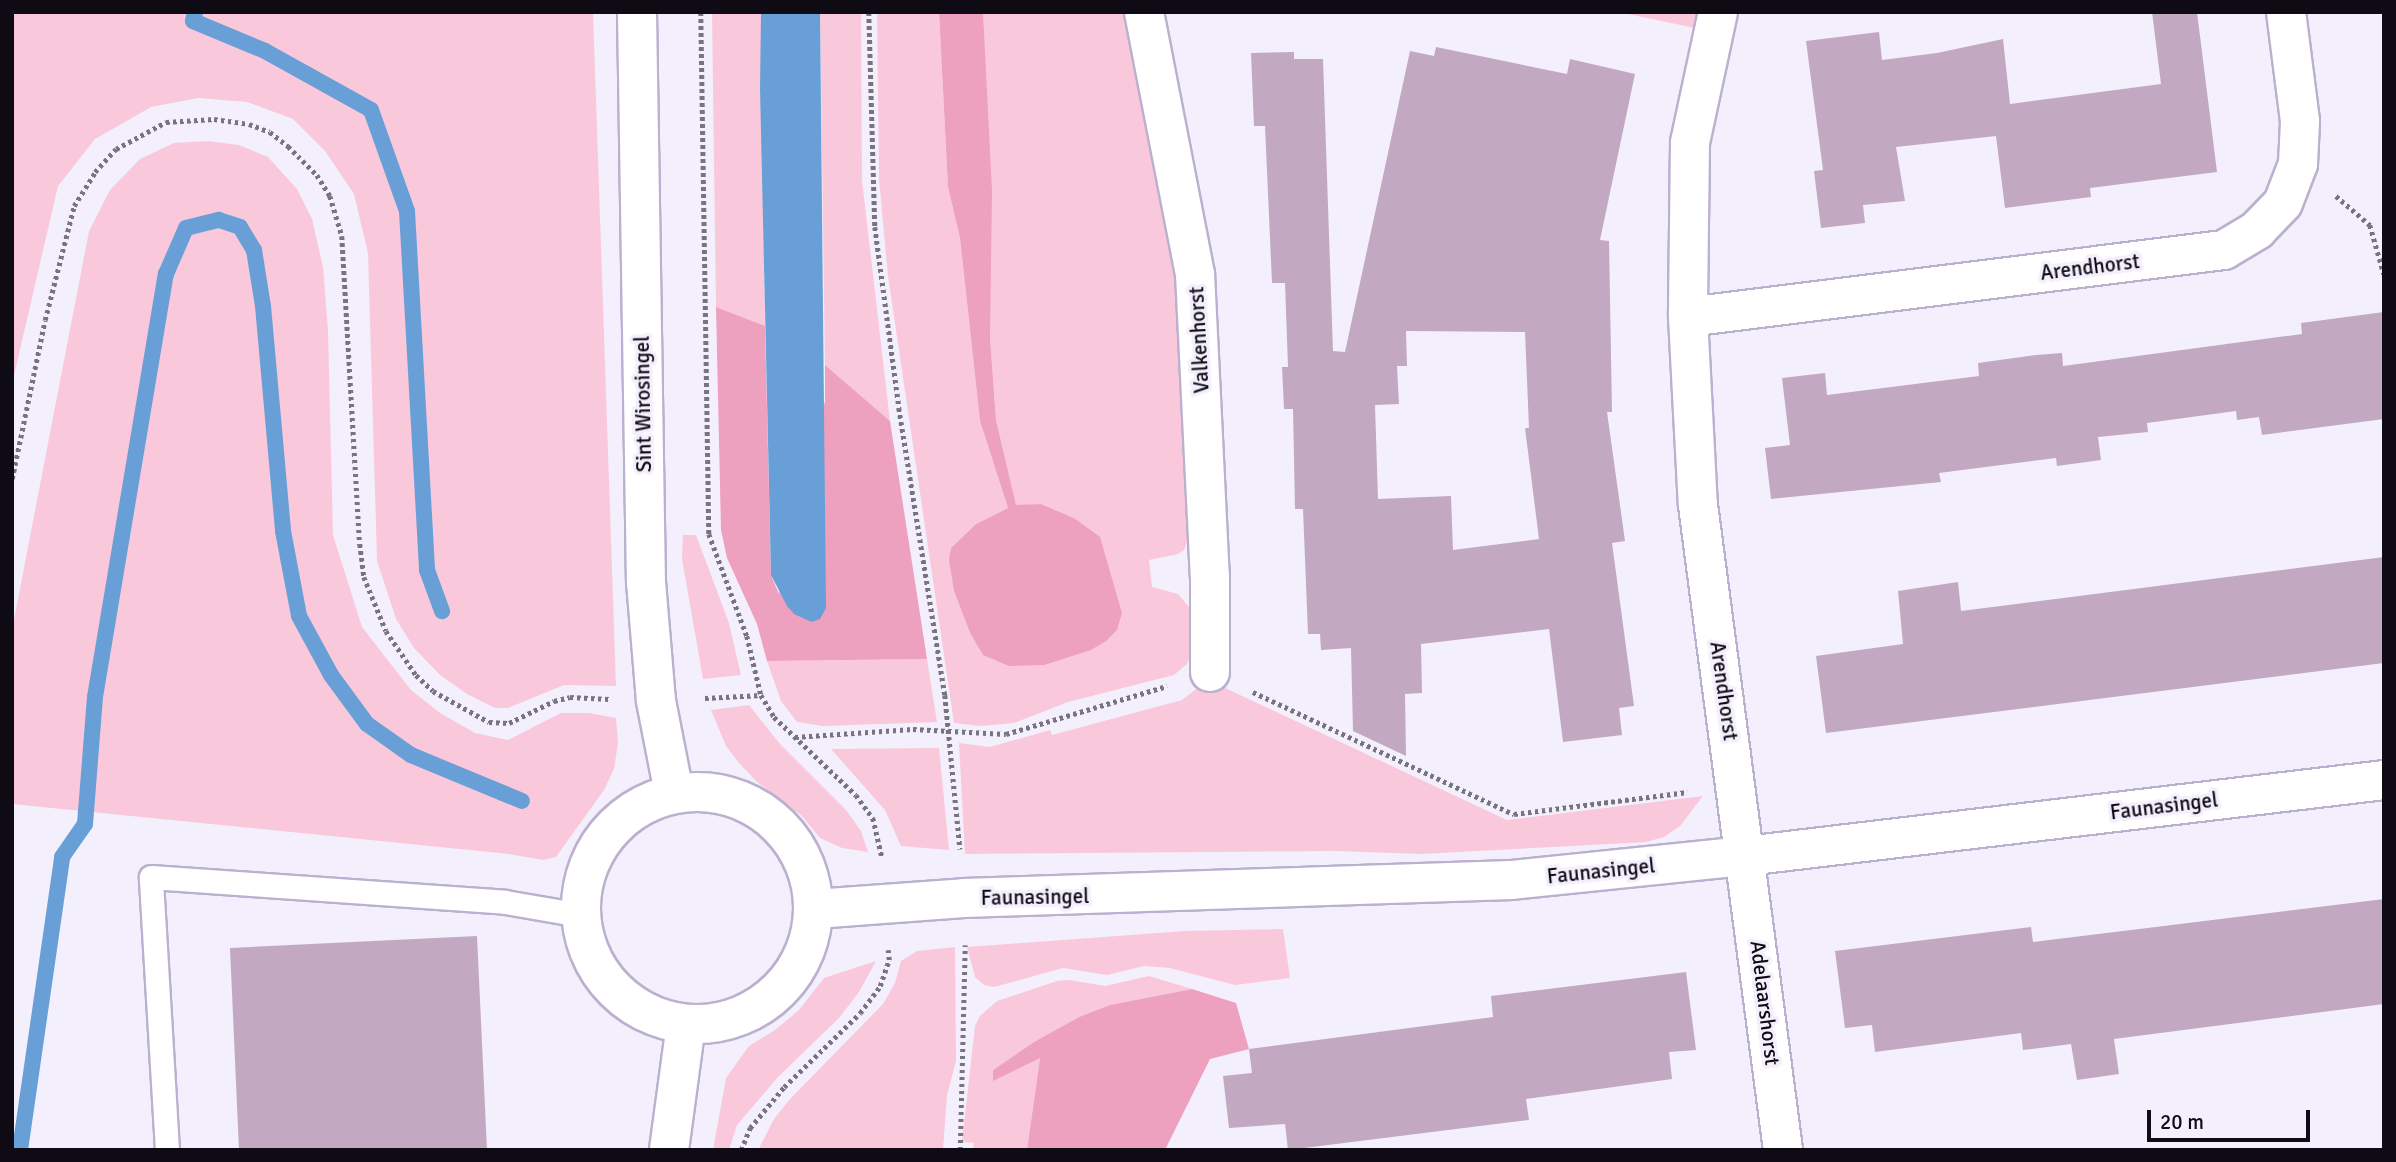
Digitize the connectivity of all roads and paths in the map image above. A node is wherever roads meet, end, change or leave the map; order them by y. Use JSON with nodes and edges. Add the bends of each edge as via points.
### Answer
{"nodes":[{"id":1,"x":637,"y":12,"type":"edge"},
{"id":2,"x":701,"y":12,"type":"edge"},
{"id":3,"x":869,"y":12,"type":"edge"},
{"id":4,"x":1144,"y":12,"type":"edge"},
{"id":5,"x":1718,"y":12,"type":"edge"},
{"id":6,"x":2286,"y":12,"type":"edge"},
{"id":7,"x":2298,"y":164,"type":"junction"},
{"id":8,"x":2384,"y":274,"type":"edge"},
{"id":9,"x":1688,"y":317,"type":"junction"},
{"id":10,"x":12,"y":479,"type":"edge"},
{"id":11,"x":1210,"y":671,"type":"junction"},
{"id":12,"x":761,"y":695,"type":"dead end"},
{"id":13,"x":570,"y":697,"type":"dead end"},
{"id":14,"x":949,"y":732,"type":"junction"},
{"id":15,"x":794,"y":737,"type":"dead end"},
{"id":16,"x":2384,"y":780,"type":"edge"},
{"id":17,"x":1694,"y":791,"type":"dead end"},
{"id":18,"x":674,"y":793,"type":"junction"},
{"id":19,"x":1746,"y":856,"type":"junction"},
{"id":20,"x":814,"y":909,"type":"junction"},
{"id":21,"x":580,"y":915,"type":"junction"},
{"id":22,"x":686,"y":1025,"type":"junction"},
{"id":23,"x":167,"y":1150,"type":"edge"},
{"id":24,"x":669,"y":1150,"type":"edge"},
{"id":25,"x":1783,"y":1150,"type":"edge"}],
"edges":[{"from":1,"to":18,"type":"street","name":"Sint Wirosingel","via":[[646,582],[656,701]]},
{"from":2,"to":12,"type":"path","via":[[709,534],[747,636]]},
{"from":3,"to":14,"type":"path","via":[[875,227]]},
{"from":4,"to":11,"type":"street","name":"Valkenhorst","via":[[1195,274],[1210,576]]},
{"from":5,"to":9,"type":"street","name":"Arendhorst","via":[[1690,143]]},
{"from":6,"to":7,"type":"street","name":"Arendhorst","via":[[2300,121]]},
{"from":7,"to":8,"type":"path","via":[[2370,225]]},
{"from":7,"to":9,"type":"street","name":"Arendhorst","via":[[2283,203],[2257,230],[2224,250]]},
{"from":9,"to":19,"type":"street","name":"Arendhorst","via":[[1698,505]]},
{"from":10,"to":13,"type":"path","via":[[45,320],[74,206],[84,188],[117,149],[166,122],[214,119],[250,124],[270,132],[317,175],[330,196],[342,236],[360,544],[365,577],[386,631],[416,675],[433,691],[489,722],[509,723]]},
{"from":11,"to":14,"type":"path","via":[[1006,734]]},
{"from":11,"to":17,"type":"path","via":[[1514,814]]},
{"from":14,"to":15,"type":"path","via":[[913,729]]},
{"from":16,"to":19,"type":"street","name":"Faunasingel"},
{"from":18,"to":20,"type":"street","via":[[709,791],[743,800],[772,817],[796,844],[810,875]]},
{"from":18,"to":21,"type":"street","via":[[642,804],[615,824],[595,851],[583,881]]},
{"from":19,"to":20,"type":"street","name":"Faunasingel","via":[[1512,880],[964,898]]},
{"from":19,"to":25,"type":"street","name":"Adelaarshorst"},
{"from":20,"to":22,"type":"street","via":[[808,948],[789,982],[760,1007],[724,1022]]},
{"from":21,"to":22,"type":"street","via":[[586,947],[624,1000],[653,1017]]},
{"from":21,"to":23,"type":"lane","via":[[505,902],[151,877]]},
{"from":22,"to":24,"type":"street"}]}
